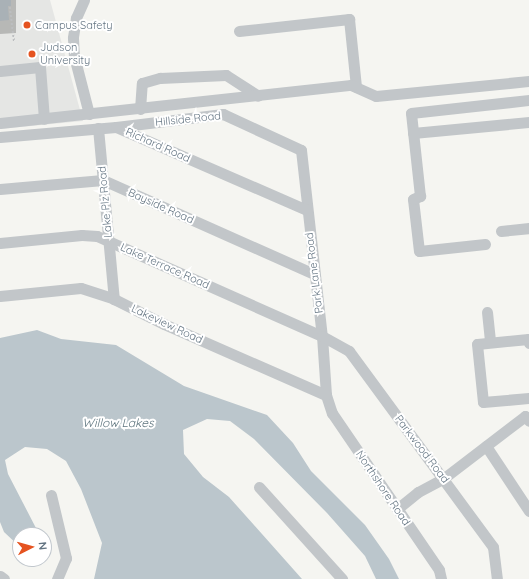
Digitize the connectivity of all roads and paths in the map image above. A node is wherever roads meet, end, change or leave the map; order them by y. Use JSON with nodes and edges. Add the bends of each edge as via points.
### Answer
{"nodes":[{"id":1,"x":84,"y":0,"type":"edge"},
{"id":2,"x":10,"y":7,"type":"dead end"},
{"id":3,"x":239,"y":31,"type":"dead end"},
{"id":4,"x":14,"y":42,"type":"dead end"},
{"id":5,"x":0,"y":71,"type":"edge"},
{"id":6,"x":529,"y":81,"type":"edge"},
{"id":7,"x":356,"y":87,"type":"junction"},
{"id":8,"x":258,"y":96,"type":"junction"},
{"id":9,"x":529,"y":100,"type":"edge"},
{"id":10,"x":140,"y":109,"type":"junction"},
{"id":11,"x":90,"y":114,"type":"junction"},
{"id":12,"x":44,"y":119,"type":"junction"},
{"id":13,"x":529,"y":122,"type":"edge"},
{"id":14,"x":0,"y":123,"type":"edge"},
{"id":15,"x":116,"y":127,"type":"junction"},
{"id":16,"x":98,"y":128,"type":"junction"},
{"id":17,"x":413,"y":133,"type":"junction"},
{"id":18,"x":0,"y":137,"type":"edge"},
{"id":19,"x":301,"y":150,"type":"joint"},
{"id":20,"x":103,"y":180,"type":"junction"},
{"id":21,"x":0,"y":190,"type":"edge"},
{"id":22,"x":307,"y":210,"type":"junction"},
{"id":23,"x":529,"y":228,"type":"edge"},
{"id":24,"x":501,"y":231,"type":"dead end"},
{"id":25,"x":108,"y":240,"type":"junction"},
{"id":26,"x":0,"y":244,"type":"edge"},
{"id":27,"x":485,"y":244,"type":"dead end"},
{"id":28,"x":314,"y":274,"type":"junction"},
{"id":29,"x":0,"y":296,"type":"edge"},
{"id":30,"x":114,"y":299,"type":"junction"},
{"id":31,"x":487,"y":312,"type":"dead end"},
{"id":32,"x":322,"y":336,"type":"junction"},
{"id":33,"x":490,"y":342,"type":"junction"},
{"id":34,"x":529,"y":343,"type":"edge"},
{"id":35,"x":326,"y":395,"type":"junction"},
{"id":36,"x":529,"y":398,"type":"edge"},
{"id":37,"x":527,"y":419,"type":"edge"},
{"id":38,"x":486,"y":446,"type":"junction"},
{"id":39,"x":444,"y":478,"type":"junction"},
{"id":40,"x":259,"y":487,"type":"dead end"},
{"id":41,"x":51,"y":494,"type":"dead end"},
{"id":42,"x":397,"y":509,"type":"junction"},
{"id":43,"x":529,"y":511,"type":"edge"},
{"id":44,"x":0,"y":576,"type":"edge"},
{"id":45,"x":4,"y":579,"type":"edge"},
{"id":46,"x":57,"y":579,"type":"edge"},
{"id":47,"x":342,"y":579,"type":"edge"},
{"id":48,"x":440,"y":579,"type":"edge"},
{"id":49,"x":497,"y":579,"type":"edge"}],
"edges":[{"from":1,"to":11,"type":"street","via":[[76,18],[73,38],[74,56]]},
{"from":2,"to":4,"type":"path"},
{"from":3,"to":7,"type":"street","via":[[349,19]]},
{"from":5,"to":12,"type":"street","via":[[40,67]]},
{"from":6,"to":7,"type":"street","via":[[376,96]]},
{"from":7,"to":8,"type":"street","via":[[351,85]]},
{"from":8,"to":10,"type":"street"},
{"from":8,"to":10,"type":"street","via":[[226,75],[160,78],[142,83]]},
{"from":9,"to":17,"type":"street","via":[[411,113]]},
{"from":10,"to":11,"type":"street"},
{"from":11,"to":12,"type":"street"},
{"from":12,"to":14,"type":"street"},
{"from":13,"to":17,"type":"street"},
{"from":15,"to":16,"type":"street","name":"Richard Road"},
{"from":15,"to":19,"type":"street","name":"Hillside Road","via":[[223,114]]},
{"from":15,"to":22,"type":"street","name":"Richard Road"},
{"from":16,"to":18,"type":"street","name":"Richard Road"},
{"from":16,"to":20,"type":"street","name":"Lake Plz Road"},
{"from":17,"to":27,"type":"street","via":[[420,196],[413,199],[419,251]]},
{"from":19,"to":22,"type":"street","name":"Park Lane Road"},
{"from":20,"to":21,"type":"street","name":"Bayside Road"},
{"from":20,"to":25,"type":"street","name":"Lake Plz Road"},
{"from":20,"to":28,"type":"street","name":"Bayside Road"},
{"from":22,"to":28,"type":"street","name":"Park Lane Road"},
{"from":23,"to":24,"type":"street"},
{"from":25,"to":26,"type":"street","name":"Lake Terrace Road","via":[[82,235]]},
{"from":25,"to":30,"type":"street","name":"Lake Plz Road"},
{"from":25,"to":32,"type":"street","name":"Lake Terrace Road"},
{"from":28,"to":32,"type":"street","name":"Park Lane Road"},
{"from":29,"to":30,"type":"street","name":"Lakeview Road","via":[[81,288]]},
{"from":30,"to":35,"type":"street","name":"Lakeview Road","via":[[164,324]]},
{"from":31,"to":33,"type":"street"},
{"from":32,"to":35,"type":"street","name":"Park Lane Road"},
{"from":32,"to":39,"type":"street","name":"Parkwood Road","via":[[349,351]]},
{"from":33,"to":34,"type":"street","via":[[528,339]]},
{"from":33,"to":36,"type":"street","via":[[477,344],[483,402]]},
{"from":35,"to":42,"type":"street","name":"Northshore Road","via":[[332,413]]},
{"from":37,"to":38,"type":"street"},
{"from":38,"to":39,"type":"street"},
{"from":38,"to":43,"type":"street"},
{"from":39,"to":42,"type":"street","via":[[418,492]]},
{"from":39,"to":49,"type":"street","name":"Parkwood Road","via":[[493,547]]},
{"from":40,"to":47,"type":"street"},
{"from":41,"to":46,"type":"street","via":[[66,558]]},
{"from":42,"to":48,"type":"street","name":"Northshore Road","via":[[440,570]]},
{"from":44,"to":45,"type":"street"}]}
